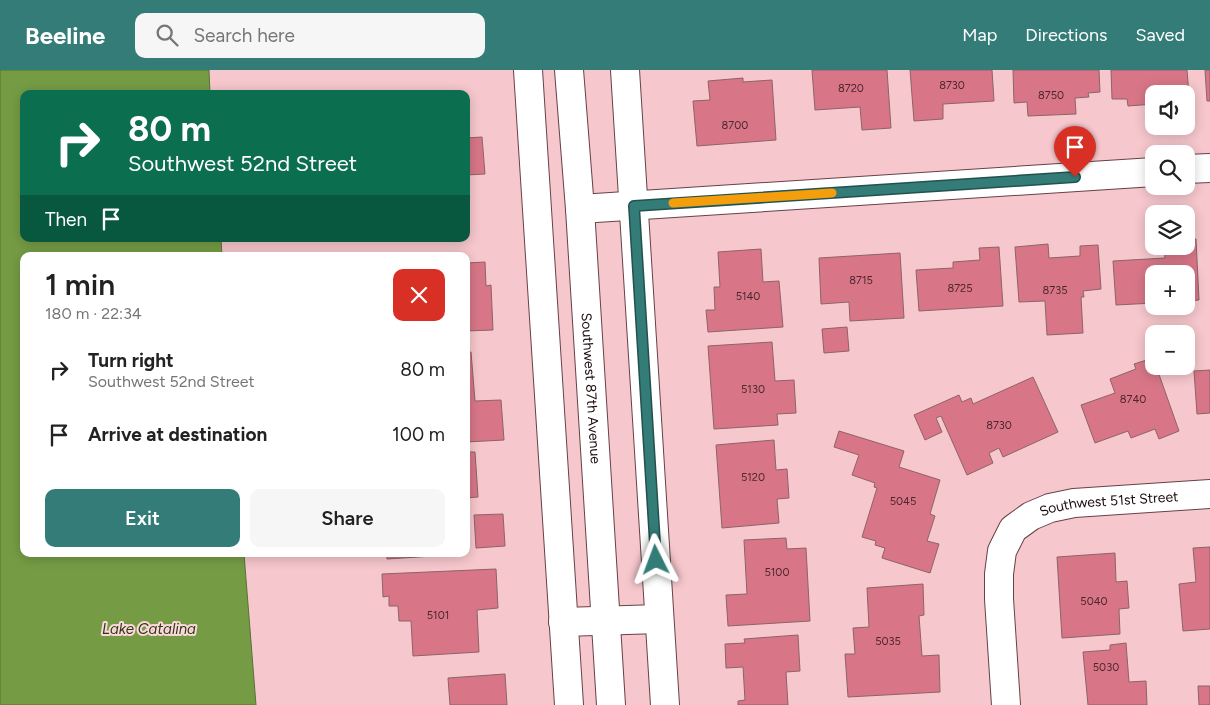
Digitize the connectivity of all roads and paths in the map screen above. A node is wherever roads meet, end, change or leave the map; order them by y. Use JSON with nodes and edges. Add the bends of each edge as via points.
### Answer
{"nodes":[{"id":1,"x":528,"y":70,"type":"edge"},
{"id":2,"x":570,"y":70,"type":"edge"},
{"id":3,"x":625,"y":70,"type":"edge"},
{"id":4,"x":1210,"y":168,"type":"edge"},
{"id":5,"x":1195,"y":169,"type":"edge"},
{"id":6,"x":1145,"y":173,"type":"edge"},
{"id":7,"x":634,"y":206,"type":"junction"},
{"id":8,"x":580,"y":209,"type":"junction"},
{"id":9,"x":1210,"y":494,"type":"edge"},
{"id":10,"x":659,"y":619,"type":"junction"},
{"id":11,"x":605,"y":621,"type":"junction"},
{"id":12,"x":563,"y":622,"type":"junction"},
{"id":13,"x":569,"y":705,"type":"edge"},
{"id":14,"x":611,"y":705,"type":"edge"},
{"id":15,"x":665,"y":705,"type":"edge"},
{"id":16,"x":1006,"y":705,"type":"edge"}],
"edges":[{"from":1,"to":12,"type":"street"},
{"from":2,"to":8,"type":"street","name":"Southwest 87th Avenue"},
{"from":3,"to":7,"type":"street"},
{"from":4,"to":5,"type":"street"},
{"from":6,"to":7,"type":"street"},
{"from":7,"to":8,"type":"street"},
{"from":7,"to":10,"type":"street"},
{"from":8,"to":11,"type":"street","name":"Southwest 87th Avenue"},
{"from":9,"to":16,"type":"street","name":"Southwest 51st Street","via":[[1074,503],[1031,516],[1013,529],[1002,551],[998,574]]},
{"from":10,"to":11,"type":"street"},
{"from":10,"to":15,"type":"street"},
{"from":11,"to":12,"type":"street"},
{"from":11,"to":14,"type":"street","name":"Southwest 87th Avenue"},
{"from":12,"to":13,"type":"street"}]}
